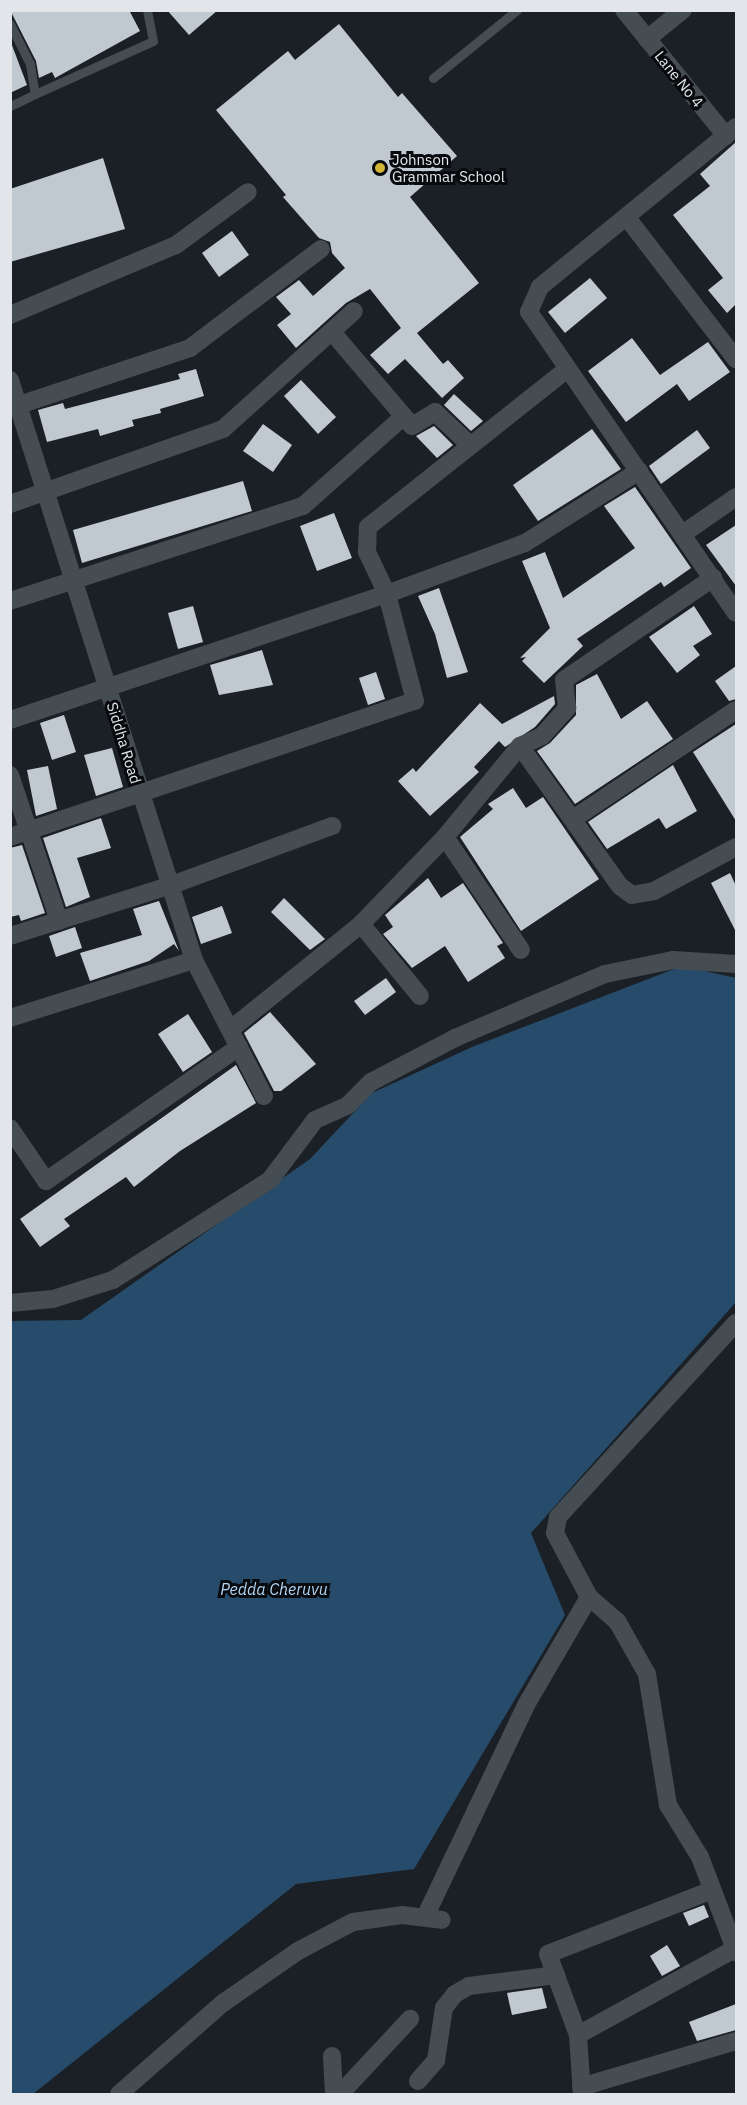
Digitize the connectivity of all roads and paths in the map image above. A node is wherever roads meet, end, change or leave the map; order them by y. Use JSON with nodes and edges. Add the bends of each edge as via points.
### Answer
{"nodes":[{"id":1,"x":147,"y":10,"type":"edge"},
{"id":2,"x":517,"y":10,"type":"edge"},
{"id":3,"x":624,"y":10,"type":"edge"},
{"id":4,"x":683,"y":10,"type":"edge"},
{"id":5,"x":10,"y":24,"type":"edge"},
{"id":6,"x":647,"y":39,"type":"junction"},
{"id":7,"x":433,"y":78,"type":"dead end"},
{"id":8,"x":35,"y":94,"type":"junction"},
{"id":9,"x":10,"y":106,"type":"edge"},
{"id":10,"x":733,"y":133,"type":"edge"},
{"id":11,"x":248,"y":192,"type":"dead end"},
{"id":12,"x":628,"y":219,"type":"junction"},
{"id":13,"x":321,"y":249,"type":"dead end"},
{"id":14,"x":354,"y":311,"type":"dead end"},
{"id":15,"x":10,"y":315,"type":"edge"},
{"id":16,"x":332,"y":332,"type":"junction"},
{"id":17,"x":736,"y":359,"type":"edge"},
{"id":18,"x":567,"y":369,"type":"junction"},
{"id":19,"x":10,"y":380,"type":"edge"},
{"id":20,"x":15,"y":406,"type":"edge"},
{"id":21,"x":403,"y":417,"type":"junction"},
{"id":22,"x":469,"y":444,"type":"junction"},
{"id":23,"x":639,"y":471,"type":"junction"},
{"id":24,"x":44,"y":495,"type":"junction"},
{"id":25,"x":736,"y":497,"type":"edge"},
{"id":26,"x":10,"y":504,"type":"edge"},
{"id":27,"x":684,"y":533,"type":"junction"},
{"id":28,"x":713,"y":578,"type":"junction"},
{"id":29,"x":72,"y":580,"type":"junction"},
{"id":30,"x":387,"y":594,"type":"junction"},
{"id":31,"x":10,"y":601,"type":"edge"},
{"id":32,"x":736,"y":613,"type":"edge"},
{"id":33,"x":108,"y":689,"type":"junction"},
{"id":34,"x":736,"y":710,"type":"edge"},
{"id":35,"x":10,"y":720,"type":"edge"},
{"id":36,"x":520,"y":746,"type":"junction"},
{"id":37,"x":10,"y":775,"type":"edge"},
{"id":38,"x":140,"y":796,"type":"junction"},
{"id":39,"x":573,"y":819,"type":"junction"},
{"id":40,"x":332,"y":826,"type":"dead end"},
{"id":41,"x":30,"y":830,"type":"junction"},
{"id":42,"x":10,"y":837,"type":"edge"},
{"id":43,"x":445,"y":837,"type":"junction"},
{"id":44,"x":736,"y":847,"type":"edge"},
{"id":45,"x":169,"y":886,"type":"junction"},
{"id":46,"x":59,"y":921,"type":"junction"},
{"id":47,"x":362,"y":924,"type":"junction"},
{"id":48,"x":10,"y":936,"type":"edge"},
{"id":49,"x":521,"y":950,"type":"dead end"},
{"id":50,"x":194,"y":960,"type":"junction"},
{"id":51,"x":736,"y":964,"type":"edge"},
{"id":52,"x":420,"y":996,"type":"dead end"},
{"id":53,"x":10,"y":1018,"type":"edge"},
{"id":54,"x":231,"y":1029,"type":"junction"},
{"id":55,"x":239,"y":1047,"type":"junction"},
{"id":56,"x":264,"y":1096,"type":"dead end"},
{"id":57,"x":10,"y":1128,"type":"edge"},
{"id":58,"x":10,"y":1303,"type":"edge"},
{"id":59,"x":736,"y":1323,"type":"edge"},
{"id":60,"x":589,"y":1597,"type":"junction"},
{"id":61,"x":712,"y":1890,"type":"junction"},
{"id":62,"x":736,"y":1949,"type":"edge"},
{"id":63,"x":556,"y":1975,"type":"junction"},
{"id":64,"x":410,"y":2019,"type":"dead end"},
{"id":65,"x":578,"y":2035,"type":"junction"},
{"id":66,"x":736,"y":2041,"type":"edge"},
{"id":67,"x":332,"y":2056,"type":"dead end"},
{"id":68,"x":418,"y":2081,"type":"dead end"},
{"id":69,"x":582,"y":2091,"type":"edge"},
{"id":70,"x":119,"y":2094,"type":"edge"},
{"id":71,"x":334,"y":2094,"type":"edge"},
{"id":72,"x":340,"y":2094,"type":"edge"}],
"edges":[{"from":1,"to":8,"type":"lane","via":[[153,41]]},
{"from":2,"to":7,"type":"lane"},
{"from":3,"to":6,"type":"street","name":"Lane No 4"},
{"from":4,"to":6,"type":"street"},
{"from":5,"to":8,"type":"lane","via":[[30,64]]},
{"from":6,"to":10,"type":"street","name":"Lane No 4"},
{"from":8,"to":9,"type":"lane"},
{"from":10,"to":12,"type":"street"},
{"from":11,"to":15,"type":"street","via":[[176,245]]},
{"from":12,"to":17,"type":"street"},
{"from":12,"to":18,"type":"street","via":[[540,287],[530,301],[534,321]]},
{"from":13,"to":20,"type":"street","via":[[190,348]]},
{"from":14,"to":16,"type":"street"},
{"from":16,"to":21,"type":"street"},
{"from":16,"to":24,"type":"street","via":[[223,429]]},
{"from":18,"to":22,"type":"street"},
{"from":18,"to":23,"type":"street"},
{"from":19,"to":20,"type":"street","name":"Siddha Road"},
{"from":20,"to":24,"type":"street","name":"Siddha Road"},
{"from":21,"to":22,"type":"street","via":[[412,426],[435,412]]},
{"from":21,"to":29,"type":"street","via":[[303,506]]},
{"from":22,"to":30,"type":"street","via":[[368,526],[367,552]]},
{"from":23,"to":27,"type":"street"},
{"from":23,"to":30,"type":"street","via":[[525,543]]},
{"from":24,"to":26,"type":"street"},
{"from":24,"to":29,"type":"street","name":"Siddha Road"},
{"from":25,"to":27,"type":"street"},
{"from":27,"to":28,"type":"street"},
{"from":28,"to":32,"type":"street"},
{"from":28,"to":36,"type":"street","via":[[564,680],[567,708],[542,736]]},
{"from":29,"to":31,"type":"street"},
{"from":29,"to":33,"type":"street","name":"Siddha Road"},
{"from":30,"to":33,"type":"street"},
{"from":30,"to":38,"type":"street","via":[[415,701]]},
{"from":33,"to":35,"type":"street"},
{"from":33,"to":38,"type":"street","name":"Siddha Road"},
{"from":34,"to":39,"type":"street"},
{"from":36,"to":39,"type":"street"},
{"from":36,"to":43,"type":"street"},
{"from":37,"to":41,"type":"street"},
{"from":38,"to":41,"type":"street"},
{"from":38,"to":45,"type":"street","name":"Siddha Road"},
{"from":39,"to":44,"type":"street","via":[[620,886],[632,895],[654,891]]},
{"from":40,"to":45,"type":"street"},
{"from":41,"to":42,"type":"street"},
{"from":41,"to":46,"type":"street"},
{"from":43,"to":47,"type":"street"},
{"from":43,"to":49,"type":"street"},
{"from":45,"to":46,"type":"street"},
{"from":45,"to":50,"type":"street","name":"Siddha Road"},
{"from":46,"to":48,"type":"street"},
{"from":47,"to":52,"type":"street"},
{"from":47,"to":54,"type":"street"},
{"from":50,"to":53,"type":"street"},
{"from":50,"to":54,"type":"street","name":"Siddha Road"},
{"from":51,"to":58,"type":"street","via":[[673,960],[605,974],[454,1038],[370,1082],[348,1105],[315,1120],[270,1179],[113,1280],[53,1299]]},
{"from":54,"to":55,"type":"street","name":"Siddha Road"},
{"from":55,"to":56,"type":"street","name":"Siddha Road"},
{"from":55,"to":57,"type":"street","via":[[46,1181]]},
{"from":59,"to":60,"type":"street","via":[[558,1517],[555,1533]]},
{"from":60,"to":61,"type":"street","via":[[617,1621],[647,1674],[668,1805],[700,1857]]},
{"from":60,"to":70,"type":"street","via":[[526,1705],[434,1918],[402,1915],[353,1922],[298,1951],[223,2002]]},
{"from":61,"to":62,"type":"street"},
{"from":61,"to":63,"type":"street","via":[[548,1954]]},
{"from":62,"to":65,"type":"street"},
{"from":63,"to":65,"type":"street"},
{"from":63,"to":68,"type":"street","via":[[469,1986],[454,1994],[444,2008],[436,2060]]},
{"from":64,"to":72,"type":"street"},
{"from":65,"to":69,"type":"street"},
{"from":66,"to":69,"type":"street"},
{"from":67,"to":71,"type":"street"}]}
